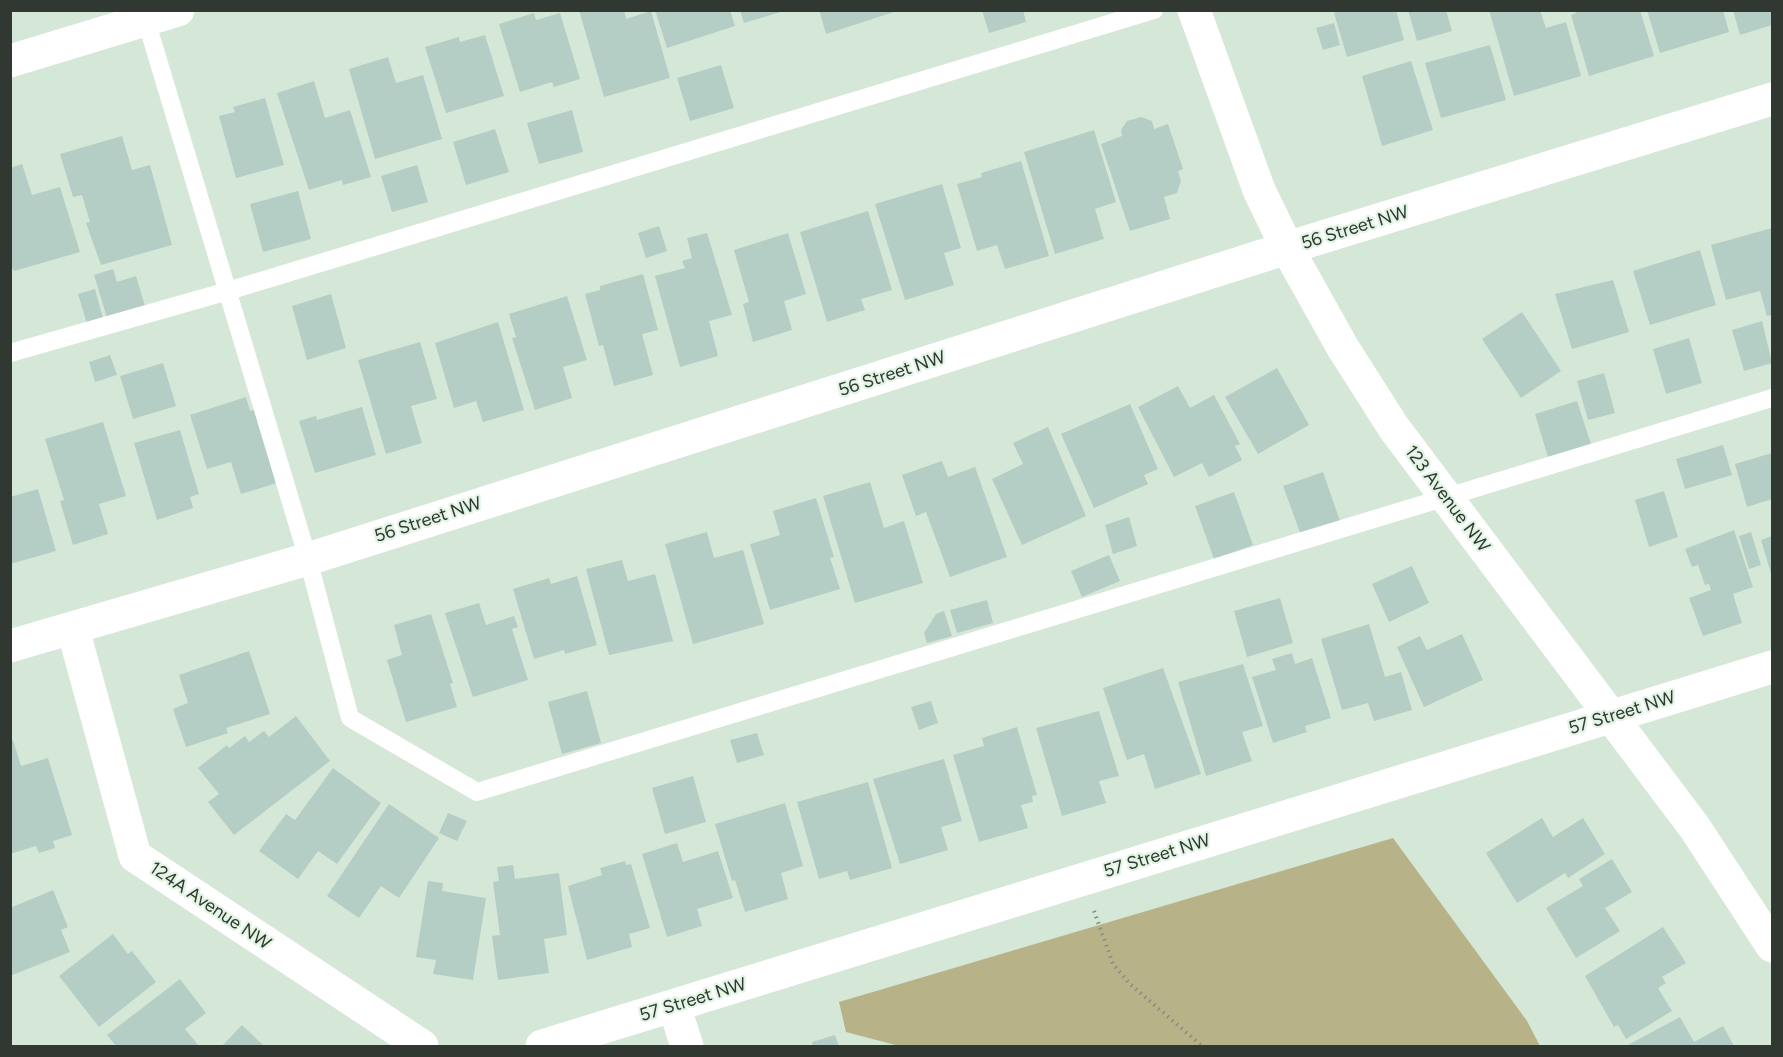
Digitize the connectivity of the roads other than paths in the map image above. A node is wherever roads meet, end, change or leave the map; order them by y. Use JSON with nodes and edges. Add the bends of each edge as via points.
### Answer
{"nodes":[{"id":1,"x":178,"y":10,"type":"edge"},
{"id":2,"x":1154,"y":10,"type":"edge"},
{"id":3,"x":1194,"y":10,"type":"edge"},
{"id":4,"x":146,"y":20,"type":"junction"},
{"id":5,"x":10,"y":61,"type":"edge"},
{"id":6,"x":1773,"y":99,"type":"edge"},
{"id":7,"x":1287,"y":248,"type":"junction"},
{"id":8,"x":228,"y":291,"type":"junction"},
{"id":9,"x":10,"y":353,"type":"edge"},
{"id":10,"x":1773,"y":398,"type":"edge"},
{"id":11,"x":1445,"y":496,"type":"junction"},
{"id":12,"x":308,"y":559,"type":"junction"},
{"id":13,"x":73,"y":629,"type":"junction"},
{"id":14,"x":10,"y":646,"type":"edge"},
{"id":15,"x":1773,"y":667,"type":"edge"},
{"id":16,"x":1609,"y":716,"type":"junction"},
{"id":17,"x":1773,"y":946,"type":"edge"},
{"id":18,"x":674,"y":1006,"type":"junction"},
{"id":19,"x":422,"y":1047,"type":"edge"},
{"id":20,"x":542,"y":1047,"type":"edge"},
{"id":21,"x":687,"y":1047,"type":"edge"}],
"edges":[{"from":1,"to":4,"type":"street"},
{"from":2,"to":8,"type":"lane"},
{"from":3,"to":7,"type":"street","name":"123 Avenue NW","via":[[1255,180]]},
{"from":4,"to":5,"type":"street"},
{"from":4,"to":8,"type":"lane"},
{"from":6,"to":7,"type":"street","name":"56 Street NW"},
{"from":7,"to":11,"type":"street","name":"123 Avenue NW","via":[[1343,348],[1394,428]]},
{"from":7,"to":12,"type":"street","name":"56 Street NW"},
{"from":8,"to":9,"type":"lane"},
{"from":8,"to":12,"type":"lane"},
{"from":10,"to":11,"type":"lane"},
{"from":11,"to":12,"type":"lane","via":[[477,792],[350,718]]},
{"from":11,"to":16,"type":"street","name":"123 Avenue NW"},
{"from":12,"to":13,"type":"street","name":"56 Street NW"},
{"from":13,"to":14,"type":"street","name":"56 Street NW"},
{"from":13,"to":19,"type":"street","name":"124A Avenue NW","via":[[135,856]]},
{"from":15,"to":16,"type":"street","name":"57 Street NW"},
{"from":16,"to":17,"type":"street","name":"123 Avenue NW","via":[[1715,856]]},
{"from":16,"to":18,"type":"street","name":"57 Street NW"},
{"from":18,"to":20,"type":"street","name":"57 Street NW"},
{"from":18,"to":21,"type":"street"}]}
